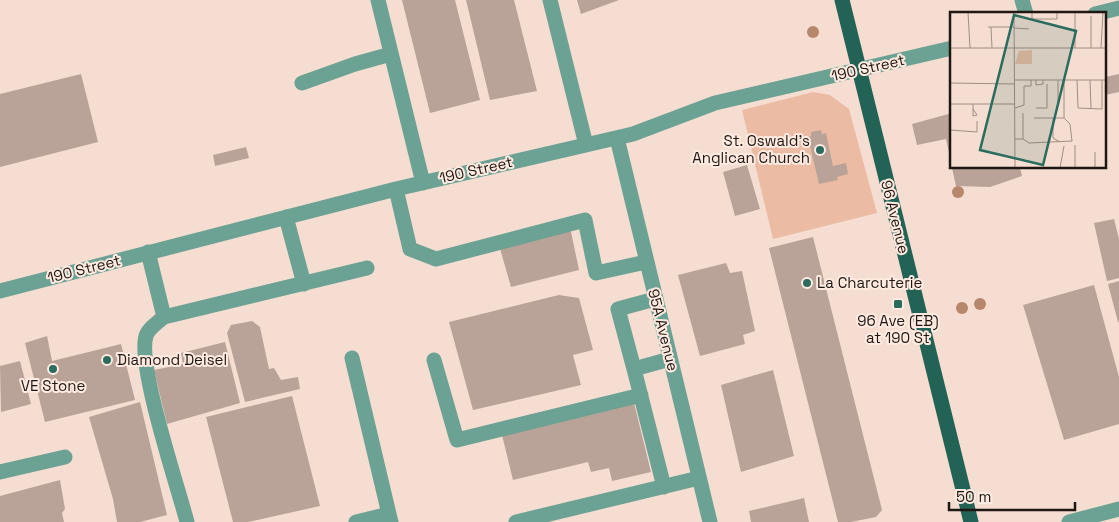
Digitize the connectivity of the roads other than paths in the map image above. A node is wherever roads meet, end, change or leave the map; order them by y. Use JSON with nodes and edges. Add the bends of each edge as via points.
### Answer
{"nodes":[{"id":1,"x":378,"y":0,"type":"edge"},
{"id":2,"x":550,"y":0,"type":"edge"},
{"id":3,"x":842,"y":0,"type":"edge"},
{"id":4,"x":1119,"y":8,"type":"edge"},
{"id":5,"x":1103,"y":12,"type":"edge"},
{"id":6,"x":950,"y":48,"type":"edge"},
{"id":7,"x":391,"y":54,"type":"junction"},
{"id":8,"x":860,"y":70,"type":"junction"},
{"id":9,"x":302,"y":83,"type":"dead end"},
{"id":10,"x":616,"y":138,"type":"junction"},
{"id":11,"x":586,"y":145,"type":"junction"},
{"id":12,"x":424,"y":183,"type":"junction"},
{"id":13,"x":396,"y":189,"type":"junction"},
{"id":14,"x":286,"y":217,"type":"junction"},
{"id":15,"x":148,"y":252,"type":"junction"},
{"id":16,"x":646,"y":262,"type":"junction"},
{"id":17,"x":367,"y":268,"type":"dead end"},
{"id":18,"x":304,"y":284,"type":"junction"},
{"id":19,"x":0,"y":291,"type":"edge"},
{"id":20,"x":656,"y":299,"type":"junction"},
{"id":21,"x":164,"y":317,"type":"junction"},
{"id":22,"x":352,"y":358,"type":"dead end"},
{"id":23,"x":670,"y":359,"type":"junction"},
{"id":24,"x":434,"y":360,"type":"dead end"},
{"id":25,"x":634,"y":369,"type":"junction"},
{"id":26,"x":641,"y":395,"type":"junction"},
{"id":27,"x":65,"y":457,"type":"dead end"},
{"id":28,"x":0,"y":472,"type":"edge"},
{"id":29,"x":699,"y":478,"type":"junction"},
{"id":30,"x":664,"y":486,"type":"junction"},
{"id":31,"x":1119,"y":509,"type":"edge"},
{"id":32,"x":390,"y":518,"type":"edge"},
{"id":33,"x":705,"y":521,"type":"edge"},
{"id":34,"x":187,"y":522,"type":"edge"},
{"id":35,"x":356,"y":522,"type":"edge"},
{"id":36,"x":516,"y":522,"type":"edge"},
{"id":37,"x":971,"y":522,"type":"edge"},
{"id":38,"x":1069,"y":522,"type":"edge"}],
"edges":[{"from":1,"to":7,"type":"street"},
{"from":2,"to":11,"type":"street"},
{"from":3,"to":8,"type":"main road","name":"96 Avenue"},
{"from":4,"to":5,"type":"street"},
{"from":6,"to":8,"type":"street","name":"190 Street"},
{"from":7,"to":9,"type":"street"},
{"from":7,"to":12,"type":"street"},
{"from":8,"to":10,"type":"street","name":"190 Street","via":[[715,103]]},
{"from":8,"to":37,"type":"main road","name":"96 Avenue"},
{"from":10,"to":11,"type":"street","name":"190 Street"},
{"from":10,"to":16,"type":"street","name":"95A Avenue"},
{"from":11,"to":12,"type":"street","name":"190 Street"},
{"from":12,"to":13,"type":"street","name":"190 Street"},
{"from":13,"to":14,"type":"street","name":"190 Street"},
{"from":13,"to":16,"type":"street","via":[[410,250],[436,260],[585,220],[596,273]]},
{"from":14,"to":15,"type":"street","name":"190 Street"},
{"from":14,"to":18,"type":"street"},
{"from":15,"to":19,"type":"street","name":"190 Street"},
{"from":15,"to":21,"type":"street"},
{"from":16,"to":20,"type":"street","name":"95A Avenue"},
{"from":17,"to":18,"type":"street"},
{"from":18,"to":21,"type":"street"},
{"from":20,"to":23,"type":"street","name":"95A Avenue"},
{"from":20,"to":25,"type":"street","via":[[618,309]]},
{"from":21,"to":34,"type":"street","via":[[146,334],[144,348],[148,375]]},
{"from":22,"to":32,"type":"street"},
{"from":23,"to":25,"type":"street"},
{"from":23,"to":29,"type":"street","name":"95A Avenue"},
{"from":24,"to":26,"type":"street","via":[[457,440]]},
{"from":25,"to":26,"type":"street"},
{"from":26,"to":30,"type":"street"},
{"from":27,"to":28,"type":"street"},
{"from":29,"to":30,"type":"street"},
{"from":29,"to":33,"type":"street","name":"95A Avenue"},
{"from":30,"to":36,"type":"street"},
{"from":31,"to":38,"type":"street"},
{"from":32,"to":35,"type":"street"}]}
